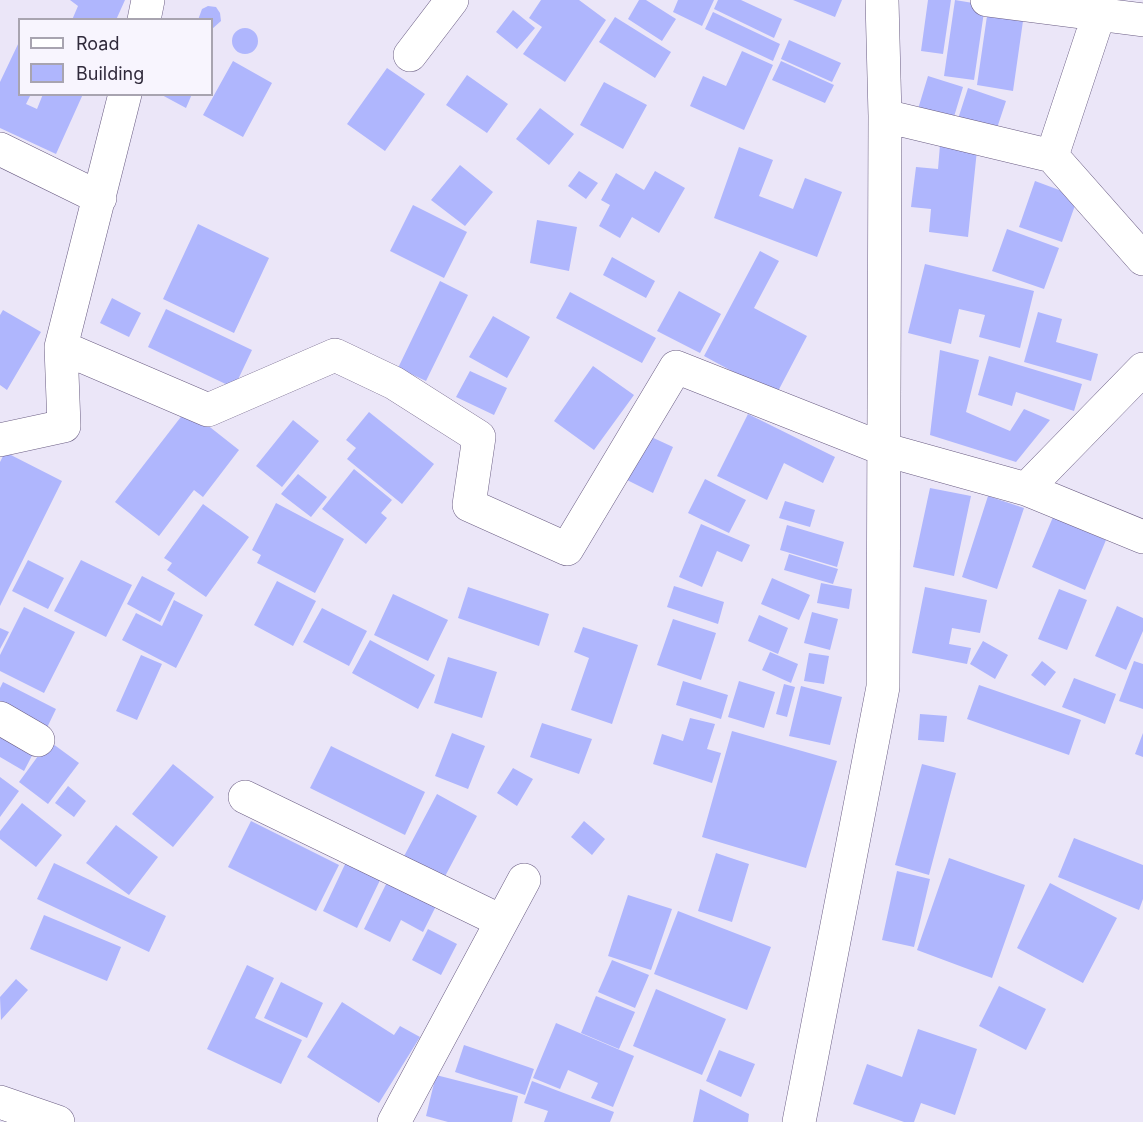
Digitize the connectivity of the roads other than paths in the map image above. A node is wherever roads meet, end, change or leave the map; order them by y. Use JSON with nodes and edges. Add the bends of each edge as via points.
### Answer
{"nodes":[{"id":1,"x":148,"y":0,"type":"edge"},
{"id":2,"x":452,"y":0,"type":"edge"},
{"id":3,"x":882,"y":0,"type":"edge"},
{"id":4,"x":987,"y":0,"type":"edge"},
{"id":5,"x":1099,"y":14,"type":"junction"},
{"id":6,"x":144,"y":18,"type":"edge"},
{"id":7,"x":1143,"y":20,"type":"edge"},
{"id":8,"x":410,"y":55,"type":"dead end"},
{"id":9,"x":125,"y":96,"type":"edge"},
{"id":10,"x":885,"y":116,"type":"junction"},
{"id":11,"x":0,"y":149,"type":"edge"},
{"id":12,"x":1052,"y":156,"type":"junction"},
{"id":13,"x":100,"y":198,"type":"junction"},
{"id":14,"x":1143,"y":259,"type":"edge"},
{"id":15,"x":61,"y":347,"type":"junction"},
{"id":16,"x":1143,"y":369,"type":"edge"},
{"id":17,"x":0,"y":440,"type":"edge"},
{"id":18,"x":886,"y":450,"type":"junction"},
{"id":19,"x":1026,"y":489,"type":"junction"},
{"id":20,"x":1143,"y":537,"type":"edge"},
{"id":21,"x":0,"y":718,"type":"edge"},
{"id":22,"x":38,"y":740,"type":"dead end"},
{"id":23,"x":245,"y":797,"type":"dead end"},
{"id":24,"x":525,"y":880,"type":"dead end"},
{"id":25,"x":501,"y":921,"type":"junction"},
{"id":26,"x":0,"y":1102,"type":"edge"},
{"id":27,"x":58,"y":1122,"type":"edge"},
{"id":28,"x":394,"y":1122,"type":"edge"},
{"id":29,"x":799,"y":1122,"type":"edge"}],
"edges":[{"from":1,"to":6,"type":"street"},
{"from":2,"to":8,"type":"street"},
{"from":3,"to":10,"type":"street"},
{"from":4,"to":5,"type":"street"},
{"from":5,"to":7,"type":"street"},
{"from":5,"to":12,"type":"street"},
{"from":9,"to":13,"type":"street"},
{"from":10,"to":12,"type":"street"},
{"from":10,"to":18,"type":"street"},
{"from":11,"to":13,"type":"street"},
{"from":12,"to":14,"type":"street"},
{"from":13,"to":15,"type":"street"},
{"from":15,"to":17,"type":"street","via":[[64,426]]},
{"from":15,"to":18,"type":"street","via":[[208,410],[335,354],[394,382],[479,437],[469,505],[567,549],[676,367]]},
{"from":16,"to":19,"type":"street"},
{"from":18,"to":19,"type":"street"},
{"from":18,"to":29,"type":"street","via":[[883,687]]},
{"from":19,"to":20,"type":"street"},
{"from":21,"to":22,"type":"street"},
{"from":23,"to":25,"type":"street"},
{"from":24,"to":25,"type":"street"},
{"from":25,"to":28,"type":"street"},
{"from":26,"to":27,"type":"street"}]}
